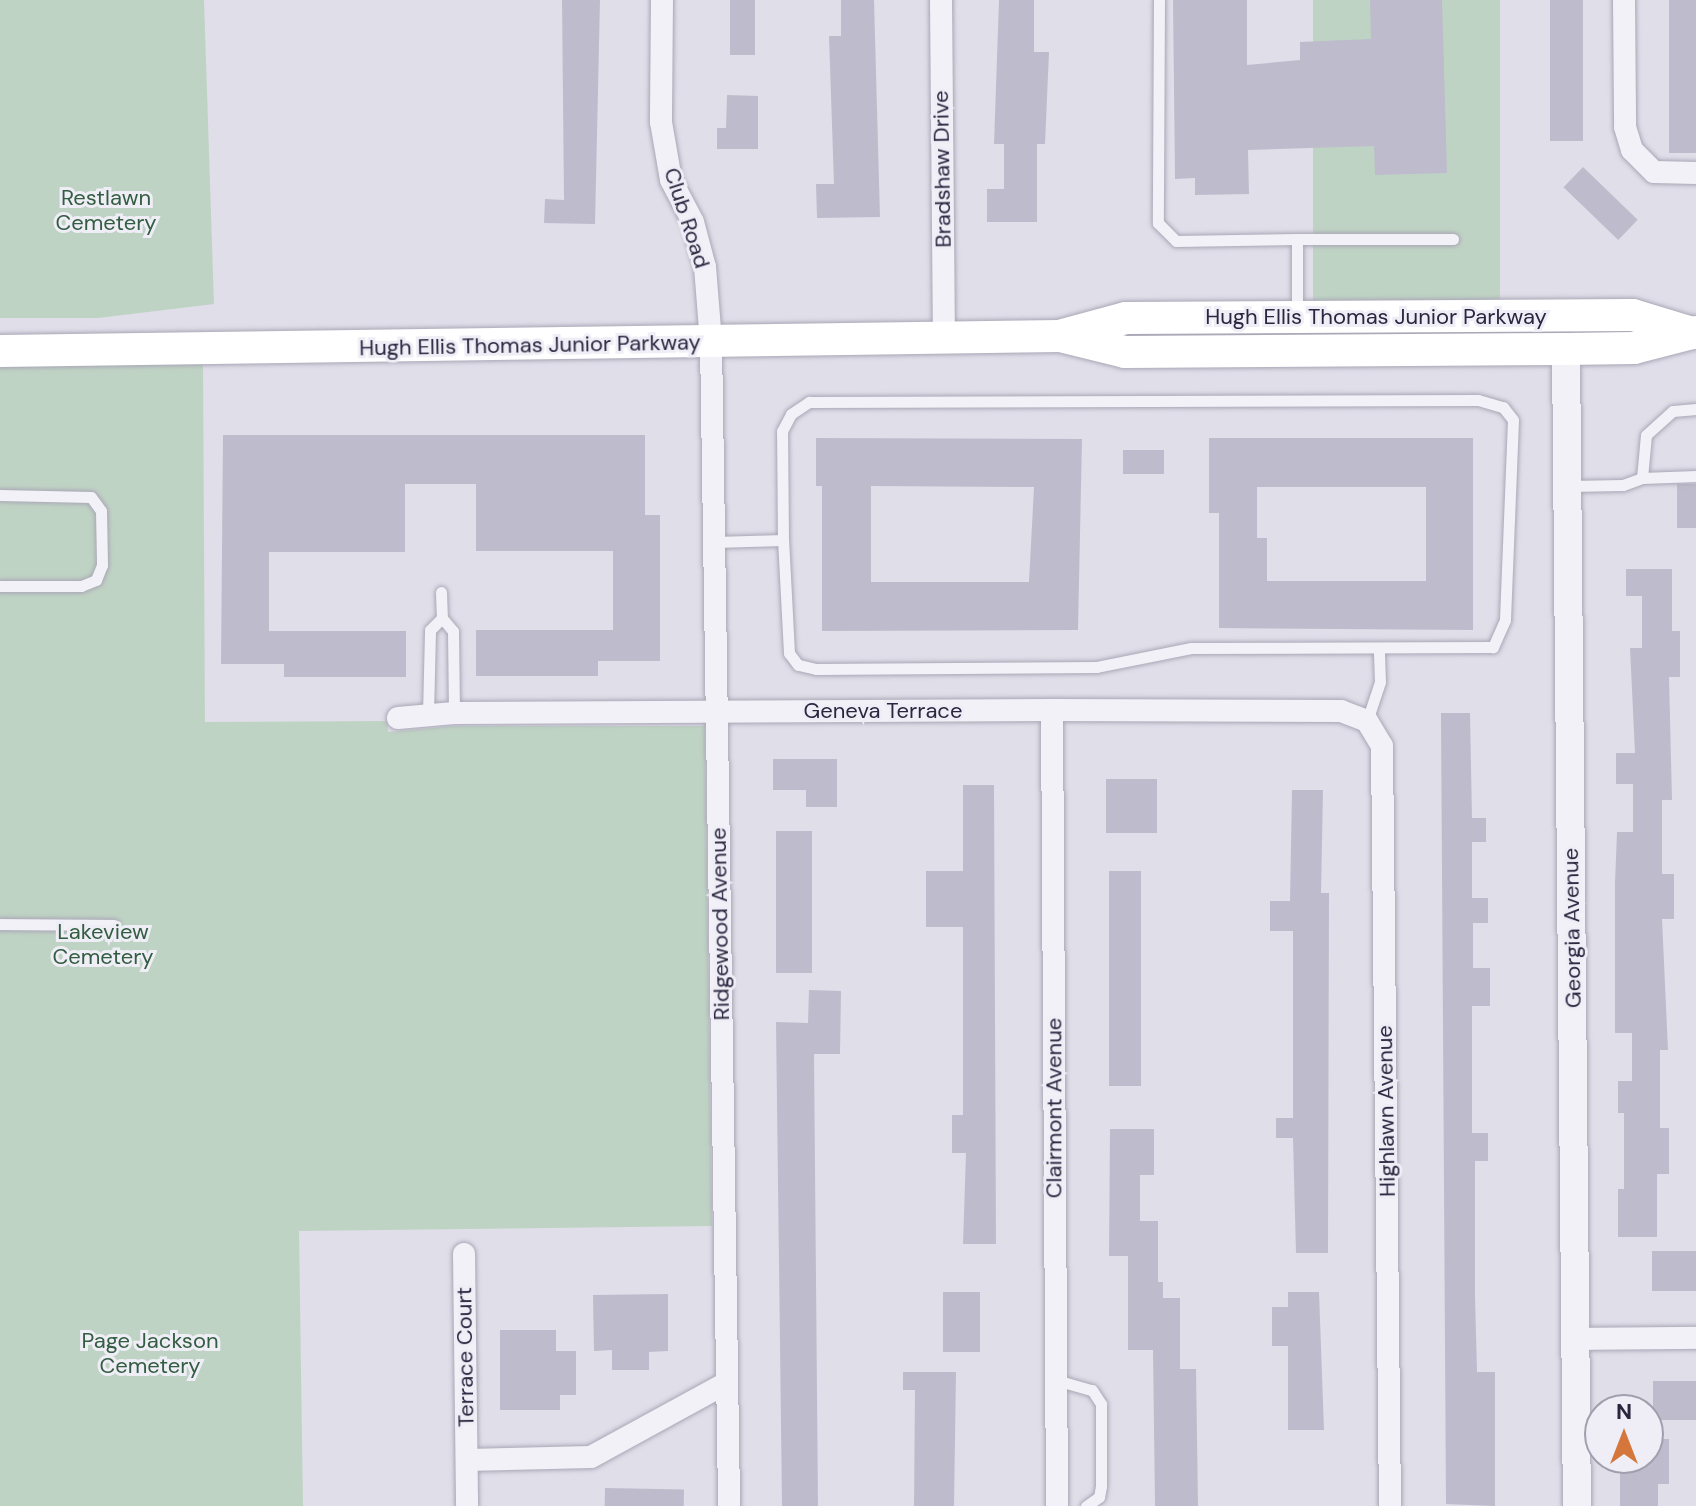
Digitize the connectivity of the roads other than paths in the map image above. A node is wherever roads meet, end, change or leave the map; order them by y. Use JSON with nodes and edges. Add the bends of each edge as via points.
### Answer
{"nodes":[{"id":1,"x":662,"y":0,"type":"edge"},
{"id":2,"x":941,"y":0,"type":"edge"},
{"id":3,"x":1159,"y":0,"type":"edge"},
{"id":4,"x":1624,"y":0,"type":"edge"},
{"id":5,"x":1696,"y":173,"type":"edge"},
{"id":6,"x":1297,"y":239,"type":"junction"},
{"id":7,"x":1453,"y":239,"type":"dead end"},
{"id":8,"x":1297,"y":317,"type":"junction"},
{"id":9,"x":1694,"y":332,"type":"edge"},
{"id":10,"x":1060,"y":336,"type":"junction"},
{"id":11,"x":944,"y":337,"type":"junction"},
{"id":12,"x":711,"y":341,"type":"junction"},
{"id":13,"x":1566,"y":349,"type":"junction"},
{"id":14,"x":0,"y":351,"type":"edge"},
{"id":15,"x":1696,"y":409,"type":"edge"},
{"id":16,"x":1696,"y":476,"type":"edge"},
{"id":17,"x":1642,"y":478,"type":"junction"},
{"id":18,"x":1568,"y":486,"type":"junction"},
{"id":19,"x":0,"y":495,"type":"edge"},
{"id":20,"x":783,"y":540,"type":"junction"},
{"id":21,"x":714,"y":542,"type":"junction"},
{"id":22,"x":0,"y":586,"type":"edge"},
{"id":23,"x":441,"y":592,"type":"dead end"},
{"id":24,"x":442,"y":618,"type":"junction"},
{"id":25,"x":1379,"y":649,"type":"junction"},
{"id":26,"x":1052,"y":710,"type":"junction"},
{"id":27,"x":717,"y":712,"type":"junction"},
{"id":28,"x":454,"y":713,"type":"junction"},
{"id":29,"x":428,"y":714,"type":"junction"},
{"id":30,"x":398,"y":718,"type":"dead end"},
{"id":31,"x":1367,"y":721,"type":"junction"},
{"id":32,"x":0,"y":924,"type":"edge"},
{"id":33,"x":114,"y":925,"type":"dead end"},
{"id":34,"x":464,"y":1254,"type":"dead end"},
{"id":35,"x":1696,"y":1338,"type":"edge"},
{"id":36,"x":1576,"y":1339,"type":"junction"},
{"id":37,"x":1056,"y":1380,"type":"junction"},
{"id":38,"x":726,"y":1383,"type":"junction"},
{"id":39,"x":467,"y":1460,"type":"junction"},
{"id":40,"x":467,"y":1506,"type":"edge"},
{"id":41,"x":729,"y":1506,"type":"edge"},
{"id":42,"x":1057,"y":1506,"type":"edge"},
{"id":43,"x":1086,"y":1506,"type":"edge"},
{"id":44,"x":1390,"y":1506,"type":"edge"},
{"id":45,"x":1577,"y":1506,"type":"edge"}],
"edges":[{"from":1,"to":12,"type":"street","name":"Club Road","via":[[661,122],[671,180],[693,222],[705,267]]},
{"from":2,"to":11,"type":"street","name":"Bradshaw Drive"},
{"from":3,"to":6,"type":"lane","via":[[1158,223],[1176,241]]},
{"from":4,"to":5,"type":"street","via":[[1625,127],[1632,150],[1654,172]]},
{"from":6,"to":7,"type":"lane"},
{"from":6,"to":8,"type":"lane"},
{"from":8,"to":9,"type":"main road","name":"Hugh Ellis Thomas Junior Parkway","via":[[1633,315]]},
{"from":8,"to":10,"type":"main road","name":"Hugh Ellis Thomas Junior Parkway","via":[[1126,318]]},
{"from":9,"to":13,"type":"main road","name":"Hugh Ellis Thomas Junior Parkway","via":[[1634,348]]},
{"from":10,"to":11,"type":"main road","name":"Hugh Ellis Thomas Junior Parkway"},
{"from":10,"to":13,"type":"main road","name":"Hugh Ellis Thomas Junior Parkway","via":[[1125,352]]},
{"from":11,"to":12,"type":"main road","name":"Hugh Ellis Thomas Junior Parkway"},
{"from":12,"to":14,"type":"main road","name":"Hugh Ellis Thomas Junior Parkway"},
{"from":12,"to":21,"type":"street","name":"Ridgewood Avenue"},
{"from":13,"to":18,"type":"street","name":"Georgia Avenue"},
{"from":15,"to":17,"type":"lane","via":[[1673,411],[1646,435]]},
{"from":16,"to":17,"type":"lane"},
{"from":17,"to":18,"type":"lane","via":[[1623,485]]},
{"from":18,"to":36,"type":"street","name":"Georgia Avenue"},
{"from":19,"to":22,"type":"lane","via":[[91,497],[101,511],[102,565],[96,580],[81,586]]},
{"from":20,"to":21,"type":"lane"},
{"from":20,"to":25,"type":"lane","via":[[789,653],[798,665],[816,669],[1097,667],[1191,648]]},
{"from":20,"to":25,"type":"lane","via":[[782,431],[791,414],[809,402],[1478,400],[1503,407],[1513,420],[1512,523],[1505,620],[1493,647]]},
{"from":21,"to":27,"type":"street","name":"Ridgewood Avenue"},
{"from":23,"to":24,"type":"lane"},
{"from":24,"to":28,"type":"lane","via":[[453,631]]},
{"from":24,"to":29,"type":"lane","via":[[430,630]]},
{"from":25,"to":31,"type":"lane","via":[[1380,682]]},
{"from":26,"to":27,"type":"street","name":"Geneva Terrace"},
{"from":26,"to":31,"type":"street","name":"Geneva Terrace","via":[[1341,711]]},
{"from":26,"to":37,"type":"street","name":"Clairmont Avenue"},
{"from":27,"to":28,"type":"street","name":"Geneva Terrace"},
{"from":27,"to":38,"type":"street","name":"Ridgewood Avenue"},
{"from":28,"to":29,"type":"street","name":"Geneva Terrace"},
{"from":29,"to":30,"type":"street","name":"Geneva Terrace"},
{"from":31,"to":44,"type":"street","name":"Highlawn Avenue","via":[[1382,746]]},
{"from":32,"to":33,"type":"lane"},
{"from":34,"to":39,"type":"street","name":"Terrace Court"},
{"from":35,"to":36,"type":"street"},
{"from":36,"to":45,"type":"street","name":"Georgia Avenue"},
{"from":37,"to":42,"type":"street","name":"Clairmont Avenue"},
{"from":37,"to":43,"type":"lane","via":[[1092,1390],[1101,1404],[1101,1486],[1093,1504]]},
{"from":38,"to":39,"type":"street","name":"Terrace Court","via":[[591,1457]]},
{"from":38,"to":41,"type":"street","name":"Ridgewood Avenue"},
{"from":39,"to":40,"type":"street","name":"Terrace Court"}]}
